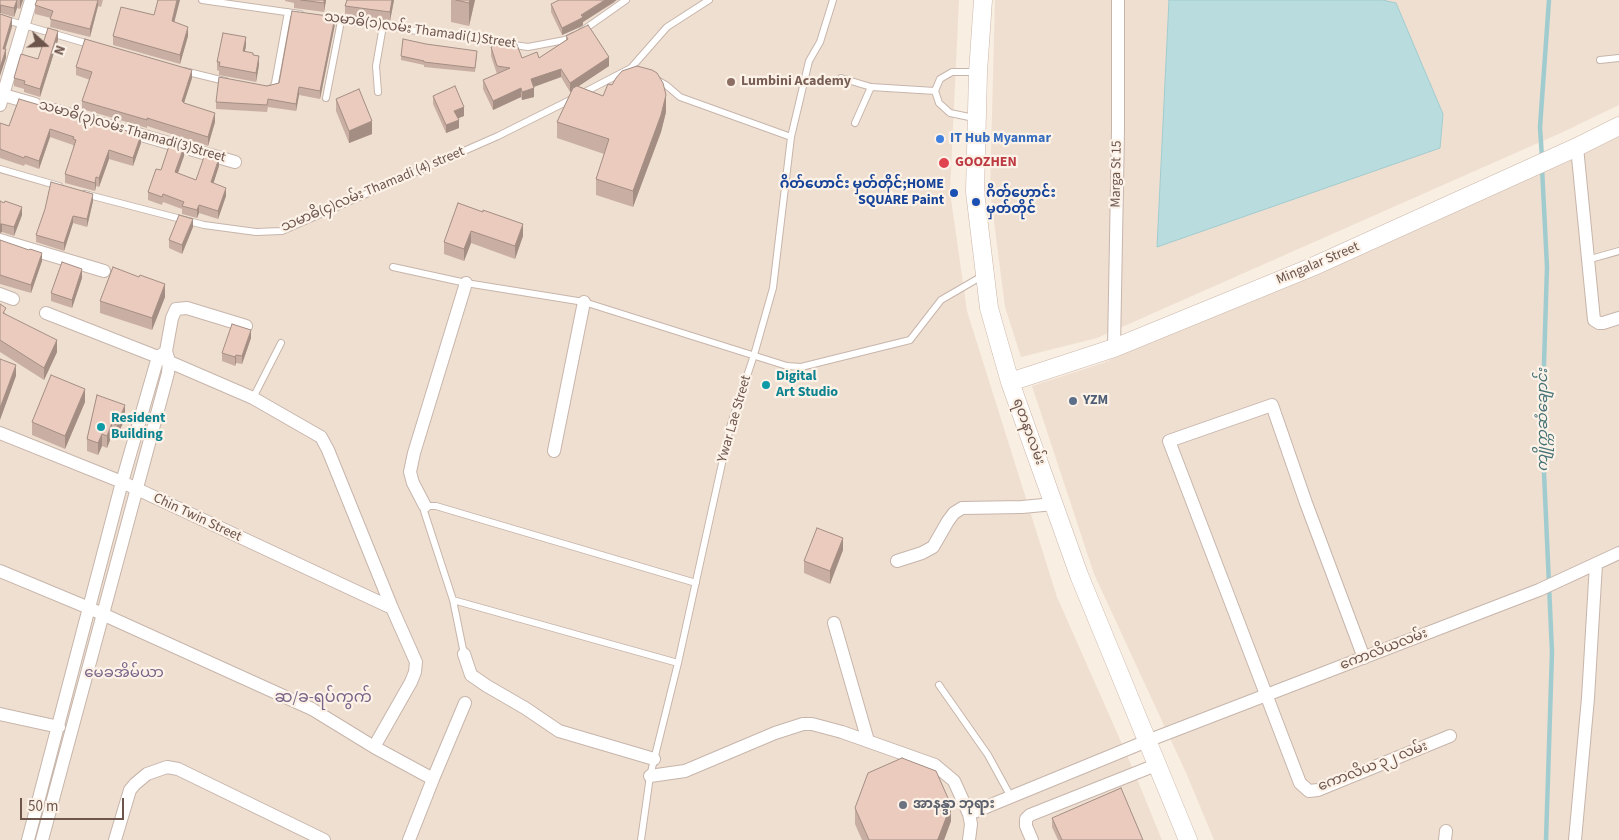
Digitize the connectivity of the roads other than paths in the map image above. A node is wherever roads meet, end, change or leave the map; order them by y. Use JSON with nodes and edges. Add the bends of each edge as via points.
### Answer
{"nodes":[{"id":1,"x":31,"y":0,"type":"edge"},
{"id":2,"x":202,"y":0,"type":"edge"},
{"id":3,"x":626,"y":0,"type":"edge"},
{"id":4,"x":709,"y":0,"type":"edge"},
{"id":5,"x":833,"y":0,"type":"edge"},
{"id":6,"x":983,"y":0,"type":"edge"},
{"id":7,"x":1118,"y":0,"type":"edge"},
{"id":8,"x":288,"y":12,"type":"junction"},
{"id":9,"x":306,"y":15,"type":"edge"},
{"id":10,"x":0,"y":18,"type":"edge"},
{"id":11,"x":324,"y":18,"type":"edge"},
{"id":12,"x":341,"y":21,"type":"junction"},
{"id":13,"x":24,"y":25,"type":"junction"},
{"id":14,"x":383,"y":26,"type":"junction"},
{"id":15,"x":100,"y":47,"type":"edge"},
{"id":16,"x":1619,"y":58,"type":"edge"},
{"id":17,"x":1600,"y":60,"type":"dead end"},
{"id":18,"x":174,"y":68,"type":"edge"},
{"id":19,"x":978,"y":72,"type":"junction"},
{"id":20,"x":650,"y":76,"type":"edge"},
{"id":21,"x":841,"y":78,"type":"dead end"},
{"id":22,"x":229,"y":82,"type":"edge"},
{"id":23,"x":871,"y":86,"type":"junction"},
{"id":24,"x":262,"y":88,"type":"edge"},
{"id":25,"x":935,"y":91,"type":"junction"},
{"id":26,"x":378,"y":92,"type":"dead end"},
{"id":27,"x":1,"y":98,"type":"edge"},
{"id":28,"x":326,"y":98,"type":"dead end"},
{"id":29,"x":977,"y":119,"type":"junction"},
{"id":30,"x":856,"y":123,"type":"dead end"},
{"id":31,"x":1619,"y":126,"type":"edge"},
{"id":32,"x":792,"y":137,"type":"junction"},
{"id":33,"x":1572,"y":150,"type":"junction"},
{"id":34,"x":234,"y":162,"type":"dead end"},
{"id":35,"x":0,"y":169,"type":"edge"},
{"id":36,"x":70,"y":190,"type":"edge"},
{"id":37,"x":78,"y":192,"type":"edge"},
{"id":38,"x":0,"y":240,"type":"edge"},
{"id":39,"x":1619,"y":251,"type":"edge"},
{"id":40,"x":1587,"y":260,"type":"junction"},
{"id":41,"x":393,"y":267,"type":"dead end"},
{"id":42,"x":104,"y":271,"type":"dead end"},
{"id":43,"x":984,"y":274,"type":"junction"},
{"id":44,"x":466,"y":283,"type":"junction"},
{"id":45,"x":0,"y":294,"type":"edge"},
{"id":46,"x":13,"y":300,"type":"dead end"},
{"id":47,"x":584,"y":302,"type":"junction"},
{"id":48,"x":46,"y":313,"type":"dead end"},
{"id":49,"x":1619,"y":318,"type":"edge"},
{"id":50,"x":246,"y":326,"type":"edge"},
{"id":51,"x":281,"y":343,"type":"dead end"},
{"id":52,"x":1114,"y":348,"type":"junction"},
{"id":53,"x":754,"y":355,"type":"junction"},
{"id":54,"x":164,"y":356,"type":"junction"},
{"id":55,"x":1010,"y":382,"type":"junction"},
{"id":56,"x":253,"y":398,"type":"junction"},
{"id":57,"x":0,"y":433,"type":"edge"},
{"id":58,"x":554,"y":451,"type":"dead end"},
{"id":59,"x":122,"y":482,"type":"junction"},
{"id":60,"x":136,"y":489,"type":"junction"},
{"id":61,"x":1054,"y":504,"type":"junction"},
{"id":62,"x":426,"y":506,"type":"junction"},
{"id":63,"x":1619,"y":553,"type":"edge"},
{"id":64,"x":897,"y":560,"type":"dead end"},
{"id":65,"x":1596,"y":564,"type":"junction"},
{"id":66,"x":0,"y":572,"type":"edge"},
{"id":67,"x":696,"y":583,"type":"junction"},
{"id":68,"x":453,"y":600,"type":"junction"},
{"id":69,"x":89,"y":608,"type":"junction"},
{"id":70,"x":392,"y":608,"type":"junction"},
{"id":71,"x":103,"y":614,"type":"junction"},
{"id":72,"x":834,"y":623,"type":"dead end"},
{"id":73,"x":464,"y":654,"type":"joint"},
{"id":74,"x":1364,"y":658,"type":"junction"},
{"id":75,"x":678,"y":663,"type":"junction"},
{"id":76,"x":939,"y":686,"type":"dead end"},
{"id":77,"x":1267,"y":695,"type":"junction"},
{"id":78,"x":465,"y":702,"type":"dead end"},
{"id":79,"x":0,"y":714,"type":"edge"},
{"id":80,"x":59,"y":727,"type":"junction"},
{"id":81,"x":1450,"y":736,"type":"dead end"},
{"id":82,"x":868,"y":741,"type":"junction"},
{"id":83,"x":1147,"y":741,"type":"junction"},
{"id":84,"x":374,"y":748,"type":"junction"},
{"id":85,"x":654,"y":758,"type":"junction"},
{"id":86,"x":1156,"y":765,"type":"junction"},
{"id":87,"x":650,"y":776,"type":"junction"},
{"id":88,"x":434,"y":779,"type":"junction"},
{"id":89,"x":1011,"y":797,"type":"junction"},
{"id":90,"x":969,"y":814,"type":"junction"},
{"id":91,"x":317,"y":839,"type":"edge"},
{"id":92,"x":28,"y":840,"type":"edge"},
{"id":93,"x":42,"y":840,"type":"edge"},
{"id":94,"x":115,"y":840,"type":"edge"},
{"id":95,"x":408,"y":840,"type":"edge"},
{"id":96,"x":641,"y":840,"type":"edge"},
{"id":97,"x":969,"y":840,"type":"edge"},
{"id":98,"x":1032,"y":840,"type":"edge"},
{"id":99,"x":1188,"y":840,"type":"edge"},
{"id":100,"x":1575,"y":840,"type":"edge"}],
"edges":[{"from":1,"to":13,"type":"street"},
{"from":2,"to":8,"type":"lane","name":"သမာဓိ(၁)လမ်း Thamadi(1)Street"},
{"from":3,"to":14,"type":"lane","name":"သမာဓိ(၁)လမ်း Thamadi(1)Street","via":[[565,40],[528,47]]},
{"from":4,"to":37,"type":"lane","name":"သမာဓိ(၄)လမ်း Thamadi (4) street","via":[[667,27],[634,69],[498,136],[282,231],[256,232],[204,225]]},
{"from":5,"to":32,"type":"lane","name":"Ywar Lae Street","via":[[820,42],[809,61]]},
{"from":6,"to":19,"type":"main road","name":"ရတနာလမ်း"},
{"from":7,"to":52,"type":"street","name":"Marga St 15"},
{"from":8,"to":9,"type":"lane","name":"သမာဓိ(၁)လမ်း Thamadi(1)Street"},
{"from":8,"to":24,"type":"lane","via":[[276,83],[273,88]]},
{"from":10,"to":13,"type":"lane"},
{"from":11,"to":12,"type":"lane","name":"သမာဓိ(၁)လမ်း Thamadi(1)Street"},
{"from":12,"to":14,"type":"lane","name":"သမာဓိ(၁)လမ်း Thamadi(1)Street"},
{"from":12,"to":28,"type":"lane"},
{"from":13,"to":15,"type":"lane"},
{"from":13,"to":27,"type":"street"},
{"from":14,"to":26,"type":"lane","via":[[376,66]]},
{"from":16,"to":17,"type":"lane"},
{"from":18,"to":22,"type":"lane"},
{"from":19,"to":25,"type":"lane","via":[[952,72],[940,79]]},
{"from":19,"to":29,"type":"main road","name":"ရတနာလမ်း"},
{"from":20,"to":32,"type":"lane","via":[[680,97]]},
{"from":21,"to":23,"type":"lane"},
{"from":23,"to":25,"type":"lane"},
{"from":23,"to":30,"type":"lane"},
{"from":25,"to":29,"type":"lane","via":[[939,103],[950,113]]},
{"from":27,"to":34,"type":"street","name":"သမာဓိ(၃)လမ်း Thamadi(3)Street"},
{"from":29,"to":43,"type":"main road","name":"ရတနာလမ်း","via":[[975,192]]},
{"from":31,"to":33,"type":"main road","name":"Mingalar Street"},
{"from":32,"to":53,"type":"lane","name":"Ywar Lae Street","via":[[773,288]]},
{"from":33,"to":40,"type":"street"},
{"from":33,"to":52,"type":"main road","name":"Mingalar Street","via":[[1312,268]]},
{"from":35,"to":36,"type":"lane"},
{"from":38,"to":42,"type":"street"},
{"from":39,"to":40,"type":"lane"},
{"from":40,"to":49,"type":"street","via":[[1594,320],[1603,323]]},
{"from":41,"to":44,"type":"lane"},
{"from":43,"to":53,"type":"lane","via":[[941,300],[910,340],[801,367]]},
{"from":43,"to":55,"type":"main road","name":"ရတနာလမ်း","via":[[989,308]]},
{"from":44,"to":47,"type":"lane"},
{"from":44,"to":62,"type":"street","via":[[410,472]]},
{"from":45,"to":46,"type":"street"},
{"from":47,"to":53,"type":"lane"},
{"from":47,"to":58,"type":"street"},
{"from":48,"to":54,"type":"street"},
{"from":50,"to":54,"type":"street","via":[[187,308],[176,309]]},
{"from":51,"to":56,"type":"lane"},
{"from":52,"to":55,"type":"main road","name":"Mingalar Street"},
{"from":53,"to":67,"type":"lane","name":"Ywar Lae Street","via":[[730,427]]},
{"from":54,"to":56,"type":"street"},
{"from":54,"to":59,"type":"street"},
{"from":54,"to":60,"type":"street","via":[[168,373]]},
{"from":55,"to":61,"type":"main road","name":"ရတနာလမ်း"},
{"from":56,"to":70,"type":"street","via":[[321,437]]},
{"from":57,"to":59,"type":"street","name":"Chin Twin Street"},
{"from":59,"to":60,"type":"street","name":"Chin Twin Street"},
{"from":59,"to":69,"type":"street"},
{"from":60,"to":70,"type":"street","name":"Chin Twin Street"},
{"from":60,"to":71,"type":"street"},
{"from":61,"to":64,"type":"street","via":[[962,508],[948,521],[933,547]]},
{"from":61,"to":83,"type":"main road","name":"ရတနာလမ်း"},
{"from":62,"to":67,"type":"lane","via":[[436,506]]},
{"from":62,"to":68,"type":"lane","via":[[424,510]]},
{"from":63,"to":65,"type":"street","name":"ကောလိယလမ်း"},
{"from":65,"to":74,"type":"street","name":"ကောလိယလမ်း"},
{"from":65,"to":100,"type":"street"},
{"from":66,"to":69,"type":"street"},
{"from":67,"to":75,"type":"lane","name":"Ywar Lae Street"},
{"from":68,"to":73,"type":"lane"},
{"from":68,"to":75,"type":"lane"},
{"from":69,"to":71,"type":"street"},
{"from":69,"to":80,"type":"street"},
{"from":70,"to":84,"type":"street","via":[[416,662],[415,672]]},
{"from":71,"to":84,"type":"street","via":[[312,709]]},
{"from":71,"to":93,"type":"street"},
{"from":72,"to":82,"type":"street"},
{"from":73,"to":85,"type":"street","via":[[471,675],[559,731]]},
{"from":74,"to":77,"type":"street","name":"ကောလိယလမ်း"},
{"from":74,"to":77,"type":"street","via":[[1272,405],[1169,441]]},
{"from":75,"to":85,"type":"lane","name":"Ywar Lae Street"},
{"from":76,"to":89,"type":"lane","via":[[988,755]]},
{"from":77,"to":81,"type":"street","name":"ကောလိယ ၃၂ လမ်း","via":[[1300,783],[1309,791]]},
{"from":77,"to":83,"type":"street","name":"ကောလိယလမ်း"},
{"from":78,"to":88,"type":"street"},
{"from":79,"to":80,"type":"street"},
{"from":80,"to":92,"type":"street"},
{"from":82,"to":87,"type":"street","via":[[803,724],[686,771]]},
{"from":82,"to":90,"type":"street","via":[[935,765],[954,781]]},
{"from":83,"to":86,"type":"main road","name":"ရတနာလမ်း"},
{"from":83,"to":89,"type":"street","name":"ကောလိယလမ်း"},
{"from":84,"to":88,"type":"street"},
{"from":85,"to":87,"type":"lane","name":"Ywar Lae Street"},
{"from":86,"to":98,"type":"street","via":[[1030,815],[1026,826]]},
{"from":86,"to":99,"type":"main road","name":"ရတနာလမ်း"},
{"from":87,"to":96,"type":"lane","name":"Ywar Lae Street"},
{"from":88,"to":95,"type":"street"},
{"from":89,"to":90,"type":"street","name":"ကောလိယလမ်း"},
{"from":90,"to":97,"type":"street"},
{"from":91,"to":94,"type":"street","via":[[178,769],[167,767],[147,774],[134,784]]}]}
